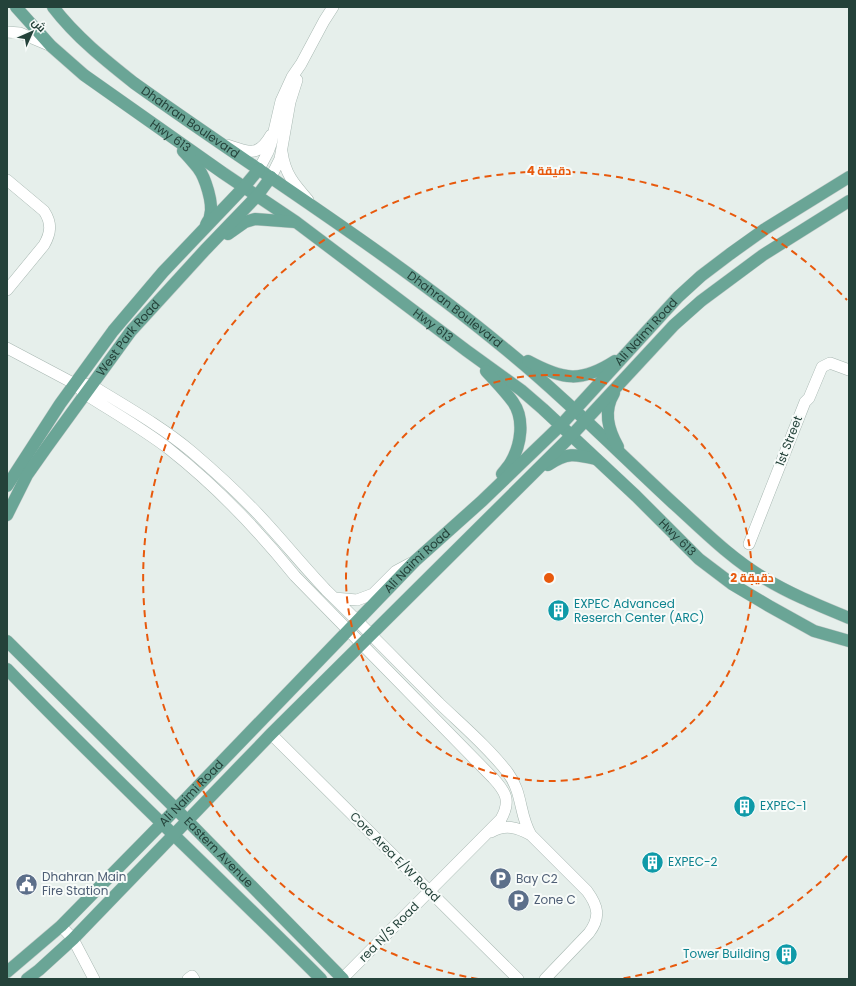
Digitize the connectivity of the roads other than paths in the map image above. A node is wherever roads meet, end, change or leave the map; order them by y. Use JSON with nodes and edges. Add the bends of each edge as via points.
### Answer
{"nodes":[{"id":1,"x":16,"y":7,"type":"edge"},
{"id":2,"x":54,"y":7,"type":"edge"},
{"id":3,"x":333,"y":7,"type":"edge"},
{"id":4,"x":7,"y":32,"type":"edge"},
{"id":5,"x":50,"y":46,"type":"junction"},
{"id":6,"x":301,"y":64,"type":"junction"},
{"id":7,"x":276,"y":121,"type":"junction"},
{"id":8,"x":167,"y":134,"type":"junction"},
{"id":9,"x":222,"y":144,"type":"junction"},
{"id":10,"x":282,"y":148,"type":"junction"},
{"id":11,"x":259,"y":169,"type":"junction"},
{"id":12,"x":270,"y":177,"type":"junction"},
{"id":13,"x":849,"y":177,"type":"edge"},
{"id":14,"x":7,"y":180,"type":"edge"},
{"id":15,"x":244,"y":188,"type":"junction"},
{"id":16,"x":257,"y":196,"type":"junction"},
{"id":17,"x":849,"y":202,"type":"edge"},
{"id":18,"x":314,"y":207,"type":"junction"},
{"id":19,"x":296,"y":222,"type":"junction"},
{"id":20,"x":203,"y":231,"type":"junction"},
{"id":21,"x":205,"y":250,"type":"junction"},
{"id":22,"x":7,"y":290,"type":"edge"},
{"id":23,"x":7,"y":348,"type":"edge"},
{"id":24,"x":505,"y":349,"type":"junction"},
{"id":25,"x":467,"y":352,"type":"junction"},
{"id":26,"x":628,"y":353,"type":"junction"},
{"id":27,"x":849,"y":370,"type":"edge"},
{"id":28,"x":622,"y":380,"type":"junction"},
{"id":29,"x":75,"y":384,"type":"junction"},
{"id":30,"x":88,"y":390,"type":"junction"},
{"id":31,"x":575,"y":410,"type":"junction"},
{"id":32,"x":585,"y":420,"type":"junction"},
{"id":33,"x":561,"y":425,"type":"junction"},
{"id":34,"x":571,"y":436,"type":"junction"},
{"id":35,"x":597,"y":460,"type":"junction"},
{"id":36,"x":626,"y":460,"type":"junction"},
{"id":37,"x":529,"y":479,"type":"junction"},
{"id":38,"x":7,"y":486,"type":"edge"},
{"id":39,"x":482,"y":501,"type":"junction"},
{"id":40,"x":7,"y":515,"type":"edge"},
{"id":41,"x":749,"y":544,"type":"dead end"},
{"id":42,"x":415,"y":561,"type":"junction"},
{"id":43,"x":334,"y":598,"type":"junction"},
{"id":44,"x":849,"y":618,"type":"edge"},
{"id":45,"x":357,"y":621,"type":"junction"},
{"id":46,"x":348,"y":631,"type":"junction"},
{"id":47,"x":372,"y":635,"type":"junction"},
{"id":48,"x":7,"y":638,"type":"edge"},
{"id":49,"x":849,"y":641,"type":"edge"},
{"id":50,"x":362,"y":645,"type":"junction"},
{"id":51,"x":11,"y":646,"type":"edge"},
{"id":52,"x":7,"y":669,"type":"edge"},
{"id":53,"x":271,"y":734,"type":"junction"},
{"id":54,"x":176,"y":809,"type":"junction"},
{"id":55,"x":187,"y":820,"type":"junction"},
{"id":56,"x":162,"y":823,"type":"junction"},
{"id":57,"x":486,"y":834,"type":"junction"},
{"id":58,"x":173,"y":835,"type":"junction"},
{"id":59,"x":531,"y":835,"type":"junction"},
{"id":60,"x":430,"y":891,"type":"junction"},
{"id":61,"x":61,"y":926,"type":"junction"},
{"id":62,"x":73,"y":939,"type":"junction"},
{"id":63,"x":7,"y":972,"type":"edge"},
{"id":64,"x":27,"y":979,"type":"edge"},
{"id":65,"x":94,"y":979,"type":"edge"},
{"id":66,"x":321,"y":979,"type":"edge"},
{"id":67,"x":342,"y":979,"type":"edge"},
{"id":68,"x":518,"y":979,"type":"edge"},
{"id":69,"x":545,"y":979,"type":"edge"}],
"edges":[{"from":1,"to":5,"type":"main road","name":"Hwy 613"},
{"from":2,"to":9,"type":"main road","name":"Dhahran Boulevard","via":[[98,55]]},
{"from":3,"to":6,"type":"street"},
{"from":4,"to":5,"type":"street","via":[[20,33]]},
{"from":5,"to":8,"type":"main road","name":"Hwy 613","via":[[84,75]]},
{"from":6,"to":7,"type":"street","via":[[281,101]]},
{"from":6,"to":10,"type":"street","via":[[290,102]]},
{"from":7,"to":9,"type":"street","via":[[268,140],[259,150],[248,152]]},
{"from":7,"to":11,"type":"street","via":[[268,152]]},
{"from":8,"to":15,"type":"main road","name":"Hwy 613"},
{"from":8,"to":20,"type":"main road","via":[[203,176],[211,210]]},
{"from":9,"to":11,"type":"main road","name":"Dhahran Boulevard"},
{"from":10,"to":12,"type":"street","via":[[280,159]]},
{"from":10,"to":18,"type":"street","via":[[286,172]]},
{"from":11,"to":12,"type":"main road","name":"Dhahran Boulevard"},
{"from":11,"to":15,"type":"main road","name":"West Park Road"},
{"from":12,"to":16,"type":"main road","name":"West Park Road"},
{"from":12,"to":18,"type":"main road","name":"Dhahran Boulevard"},
{"from":13,"to":26,"type":"main road","name":"Ali Naimi Road","via":[[765,229],[701,276],[661,314]]},
{"from":14,"to":22,"type":"street","via":[[44,211],[50,231],[44,245]]},
{"from":15,"to":16,"type":"main road","name":"Hwy 613"},
{"from":15,"to":20,"type":"main road","name":"West Park Road"},
{"from":16,"to":19,"type":"main road","name":"Hwy 613"},
{"from":16,"to":21,"type":"main road","name":"West Park Road"},
{"from":17,"to":28,"type":"main road","name":"Ali Naimi Road","via":[[763,255],[701,301]]},
{"from":18,"to":24,"type":"main road","name":"Dhahran Boulevard","via":[[416,279]]},
{"from":19,"to":21,"type":"main road","via":[[254,219],[245,222]]},
{"from":19,"to":25,"type":"main road","name":"Hwy 613"},
{"from":20,"to":29,"type":"main road","name":"West Park Road","via":[[134,306]]},
{"from":21,"to":30,"type":"main road","name":"West Park Road","via":[[131,331]]},
{"from":23,"to":29,"type":"street"},
{"from":24,"to":26,"type":"main road","via":[[543,369],[577,377],[602,370]]},
{"from":24,"to":31,"type":"main road","name":"Dhahran Boulevard"},
{"from":25,"to":33,"type":"main road","name":"Hwy 613","via":[[521,390]]},
{"from":25,"to":39,"type":"main road","via":[[514,403],[519,415],[520,436],[511,462]]},
{"from":26,"to":31,"type":"main road","name":"Ali Naimi Road"},
{"from":27,"to":41,"type":"street","name":"1st Street","via":[[830,363],[822,368],[805,402]]},
{"from":28,"to":32,"type":"main road","name":"Ali Naimi Road"},
{"from":28,"to":36,"type":"main road","via":[[610,400],[607,417],[612,436]]},
{"from":29,"to":30,"type":"street"},
{"from":29,"to":38,"type":"main road","name":"West Park Road"},
{"from":30,"to":40,"type":"main road","name":"West Park Road","via":[[27,476]]},
{"from":30,"to":43,"type":"street","via":[[149,421],[192,452],[268,525]]},
{"from":30,"to":46,"type":"street","name":"rea N/S Road","via":[[196,471],[273,548],[295,576]]},
{"from":31,"to":32,"type":"main road","name":"Dhahran Boulevard"},
{"from":31,"to":33,"type":"main road","name":"Ali Naimi Road"},
{"from":32,"to":34,"type":"main road","name":"Ali Naimi Road"},
{"from":32,"to":36,"type":"main road","name":"Dhahran Boulevard"},
{"from":33,"to":34,"type":"main road","name":"Hwy 613"},
{"from":33,"to":39,"type":"main road","name":"Ali Naimi Road"},
{"from":34,"to":35,"type":"main road","name":"Hwy 613"},
{"from":34,"to":37,"type":"main road","name":"Ali Naimi Road"},
{"from":35,"to":37,"type":"main road","via":[[568,454]]},
{"from":35,"to":49,"type":"main road","name":"Hwy 613","via":[[699,559],[732,584],[814,631]]},
{"from":36,"to":44,"type":"main road","name":"Dhahran Boulevard","via":[[712,538],[763,577],[812,603]]},
{"from":37,"to":47,"type":"main road","name":"Ali Naimi Road"},
{"from":39,"to":42,"type":"main road","name":"Ali Naimi Road"},
{"from":42,"to":43,"type":"street","via":[[396,571],[373,594],[356,600]]},
{"from":42,"to":45,"type":"main road","name":"Ali Naimi Road"},
{"from":43,"to":45,"type":"street"},
{"from":45,"to":46,"type":"main road","name":"Ali Naimi Road"},
{"from":45,"to":47,"type":"street"},
{"from":46,"to":50,"type":"street","name":"rea N/S Road"},
{"from":46,"to":54,"type":"main road","name":"Ali Naimi Road"},
{"from":47,"to":50,"type":"main road","name":"Ali Naimi Road"},
{"from":47,"to":59,"type":"street","via":[[509,774],[521,798],[525,825]]},
{"from":48,"to":51,"type":"main road","name":"Eastern Avenue"},
{"from":50,"to":53,"type":"main road","name":"Ali Naimi Road"},
{"from":50,"to":57,"type":"street","name":"rea N/S Road","via":[[504,791],[506,811]]},
{"from":51,"to":54,"type":"main road","name":"Eastern Avenue"},
{"from":52,"to":56,"type":"main road","name":"Eastern Avenue"},
{"from":53,"to":55,"type":"main road","name":"Ali Naimi Road"},
{"from":53,"to":60,"type":"street","name":"Core Area E/W Road"},
{"from":54,"to":55,"type":"main road","name":"Eastern Avenue"},
{"from":54,"to":56,"type":"main road","name":"Ali Naimi Road"},
{"from":55,"to":58,"type":"main road","name":"Ali Naimi Road"},
{"from":55,"to":67,"type":"main road","name":"Eastern Avenue"},
{"from":56,"to":58,"type":"main road","name":"Eastern Avenue"},
{"from":56,"to":61,"type":"main road","name":"Ali Naimi Road"},
{"from":57,"to":59,"type":"street","via":[[499,828],[512,827]]},
{"from":57,"to":60,"type":"street","name":"rea N/S Road"},
{"from":58,"to":62,"type":"main road","name":"Ali Naimi Road"},
{"from":58,"to":66,"type":"main road","name":"Eastern Avenue"},
{"from":59,"to":69,"type":"street","via":[[587,891],[597,912],[595,926]]},
{"from":60,"to":67,"type":"street","name":"rea N/S Road"},
{"from":60,"to":68,"type":"street","name":"Core Area E/W Road"},
{"from":61,"to":62,"type":"street"},
{"from":61,"to":63,"type":"main road","name":"Ali Naimi Road"},
{"from":62,"to":64,"type":"main road","name":"Ali Naimi Road"},
{"from":62,"to":65,"type":"street"}]}
